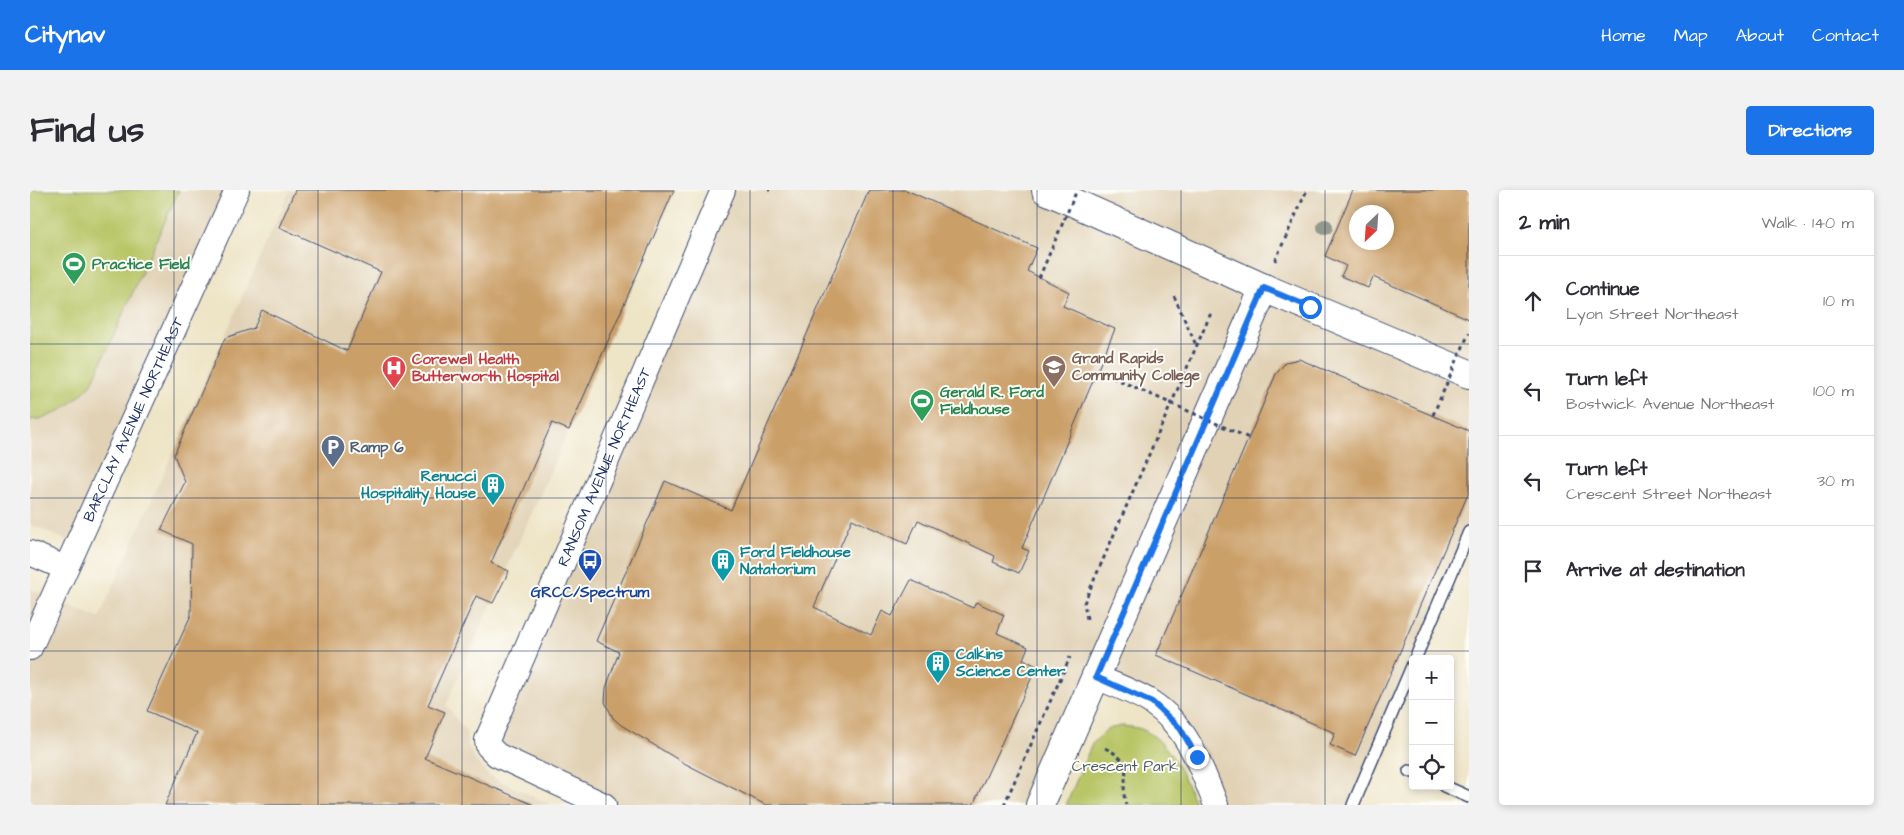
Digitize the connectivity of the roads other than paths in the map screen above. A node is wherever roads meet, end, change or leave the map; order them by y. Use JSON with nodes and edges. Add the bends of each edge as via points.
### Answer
{"nodes":[{"id":1,"x":237,"y":190,"type":"edge"},
{"id":2,"x":723,"y":190,"type":"edge"},
{"id":3,"x":1046,"y":190,"type":"edge"},
{"id":4,"x":1264,"y":288,"type":"junction"},
{"id":5,"x":1469,"y":374,"type":"edge"},
{"id":6,"x":1469,"y":532,"type":"edge"},
{"id":7,"x":30,"y":554,"type":"edge"},
{"id":8,"x":65,"y":568,"type":"junction"},
{"id":9,"x":30,"y":648,"type":"edge"},
{"id":10,"x":1417,"y":655,"type":"edge"},
{"id":11,"x":1409,"y":673,"type":"edge"},
{"id":12,"x":1096,"y":677,"type":"junction"},
{"id":13,"x":1453,"y":790,"type":"edge"},
{"id":14,"x":1469,"y":797,"type":"edge"},
{"id":15,"x":604,"y":805,"type":"edge"},
{"id":16,"x":1040,"y":805,"type":"edge"},
{"id":17,"x":1216,"y":805,"type":"edge"},
{"id":18,"x":1353,"y":805,"type":"edge"}],
"edges":[{"from":1,"to":8,"type":"street","name":"BARCLAY AVENUE NORTHEAST"},
{"from":2,"to":15,"type":"street","name":"RANSOM AVENUE NORTHEAST","via":[[490,732],[488,746],[497,755]]},
{"from":3,"to":4,"type":"street"},
{"from":4,"to":5,"type":"street"},
{"from":4,"to":12,"type":"street"},
{"from":6,"to":10,"type":"lane"},
{"from":7,"to":8,"type":"street"},
{"from":8,"to":9,"type":"street","name":"BARCLAY AVENUE NORTHEAST"},
{"from":11,"to":18,"type":"lane"},
{"from":12,"to":16,"type":"street"},
{"from":12,"to":17,"type":"street","via":[[1152,702],[1180,728],[1197,757]]},
{"from":13,"to":14,"type":"lane"}]}
